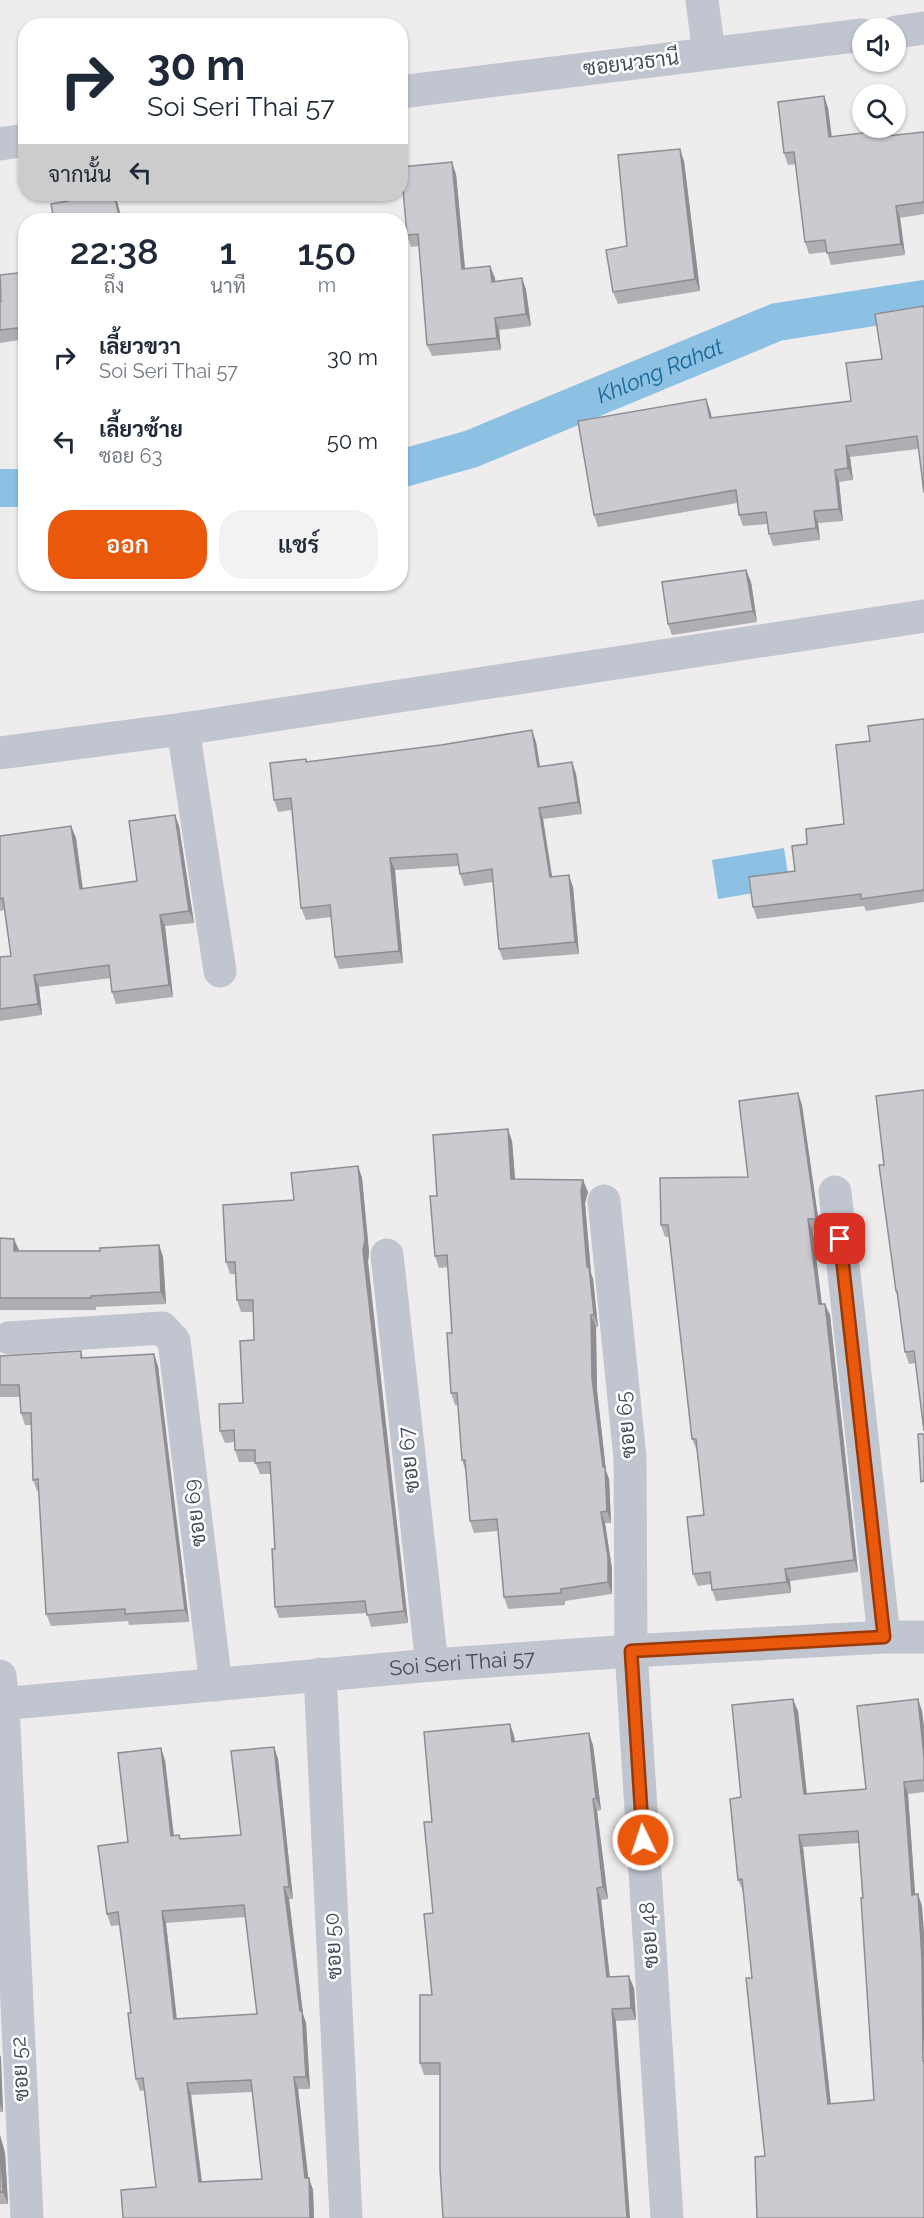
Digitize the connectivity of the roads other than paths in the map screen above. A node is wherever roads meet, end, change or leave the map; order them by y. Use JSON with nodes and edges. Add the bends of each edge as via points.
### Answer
{"nodes":[{"id":1,"x":702,"y":0,"type":"edge"},
{"id":2,"x":924,"y":28,"type":"edge"},
{"id":3,"x":906,"y":31,"type":"edge"},
{"id":4,"x":852,"y":36,"type":"edge"},
{"id":5,"x":709,"y":53,"type":"junction"},
{"id":6,"x":408,"y":91,"type":"edge"},
{"id":7,"x":18,"y":141,"type":"edge"},
{"id":8,"x":0,"y":144,"type":"edge"},
{"id":9,"x":924,"y":616,"type":"edge"},
{"id":10,"x":183,"y":729,"type":"junction"},
{"id":11,"x":0,"y":753,"type":"edge"},
{"id":12,"x":220,"y":972,"type":"dead end"},
{"id":13,"x":835,"y":1192,"type":"dead end"},
{"id":14,"x":604,"y":1201,"type":"dead end"},
{"id":15,"x":387,"y":1255,"type":"dead end"},
{"id":16,"x":9,"y":1338,"type":"dead end"},
{"id":17,"x":884,"y":1637,"type":"junction"},
{"id":18,"x":924,"y":1637,"type":"edge"},
{"id":19,"x":631,"y":1651,"type":"junction"},
{"id":20,"x":432,"y":1665,"type":"junction"},
{"id":21,"x":320,"y":1674,"type":"junction"},
{"id":22,"x":216,"y":1685,"type":"junction"},
{"id":23,"x":1,"y":1694,"type":"edge"},
{"id":24,"x":27,"y":2218,"type":"edge"},
{"id":25,"x":346,"y":2218,"type":"edge"},
{"id":26,"x":667,"y":2218,"type":"edge"}],
"edges":[{"from":1,"to":5,"type":"street"},
{"from":2,"to":3,"type":"street"},
{"from":4,"to":5,"type":"street","name":"ซอยนวธานี"},
{"from":5,"to":6,"type":"street","name":"ซอยนวธานี"},
{"from":7,"to":8,"type":"street"},
{"from":9,"to":10,"type":"street"},
{"from":10,"to":11,"type":"street"},
{"from":10,"to":12,"type":"street"},
{"from":13,"to":17,"type":"street"},
{"from":14,"to":19,"type":"street","name":"ซอย 65","via":[[630,1458]]},
{"from":15,"to":20,"type":"street","name":"ซอย 67"},
{"from":16,"to":22,"type":"street","name":"ซอย 69","via":[[162,1328],[174,1341]]},
{"from":17,"to":18,"type":"street","name":"Soi Seri Thai 57"},
{"from":17,"to":19,"type":"street","name":"Soi Seri Thai 57"},
{"from":19,"to":20,"type":"street","name":"Soi Seri Thai 57"},
{"from":19,"to":26,"type":"street","name":"ซอย 48"},
{"from":20,"to":21,"type":"street","name":"Soi Seri Thai 57"},
{"from":21,"to":22,"type":"street","name":"Soi Seri Thai 57"},
{"from":21,"to":25,"type":"street","name":"ซอย 50"},
{"from":22,"to":23,"type":"street","name":"Soi Seri Thai 57"},
{"from":23,"to":24,"type":"street","name":"ซอย 52"}]}
